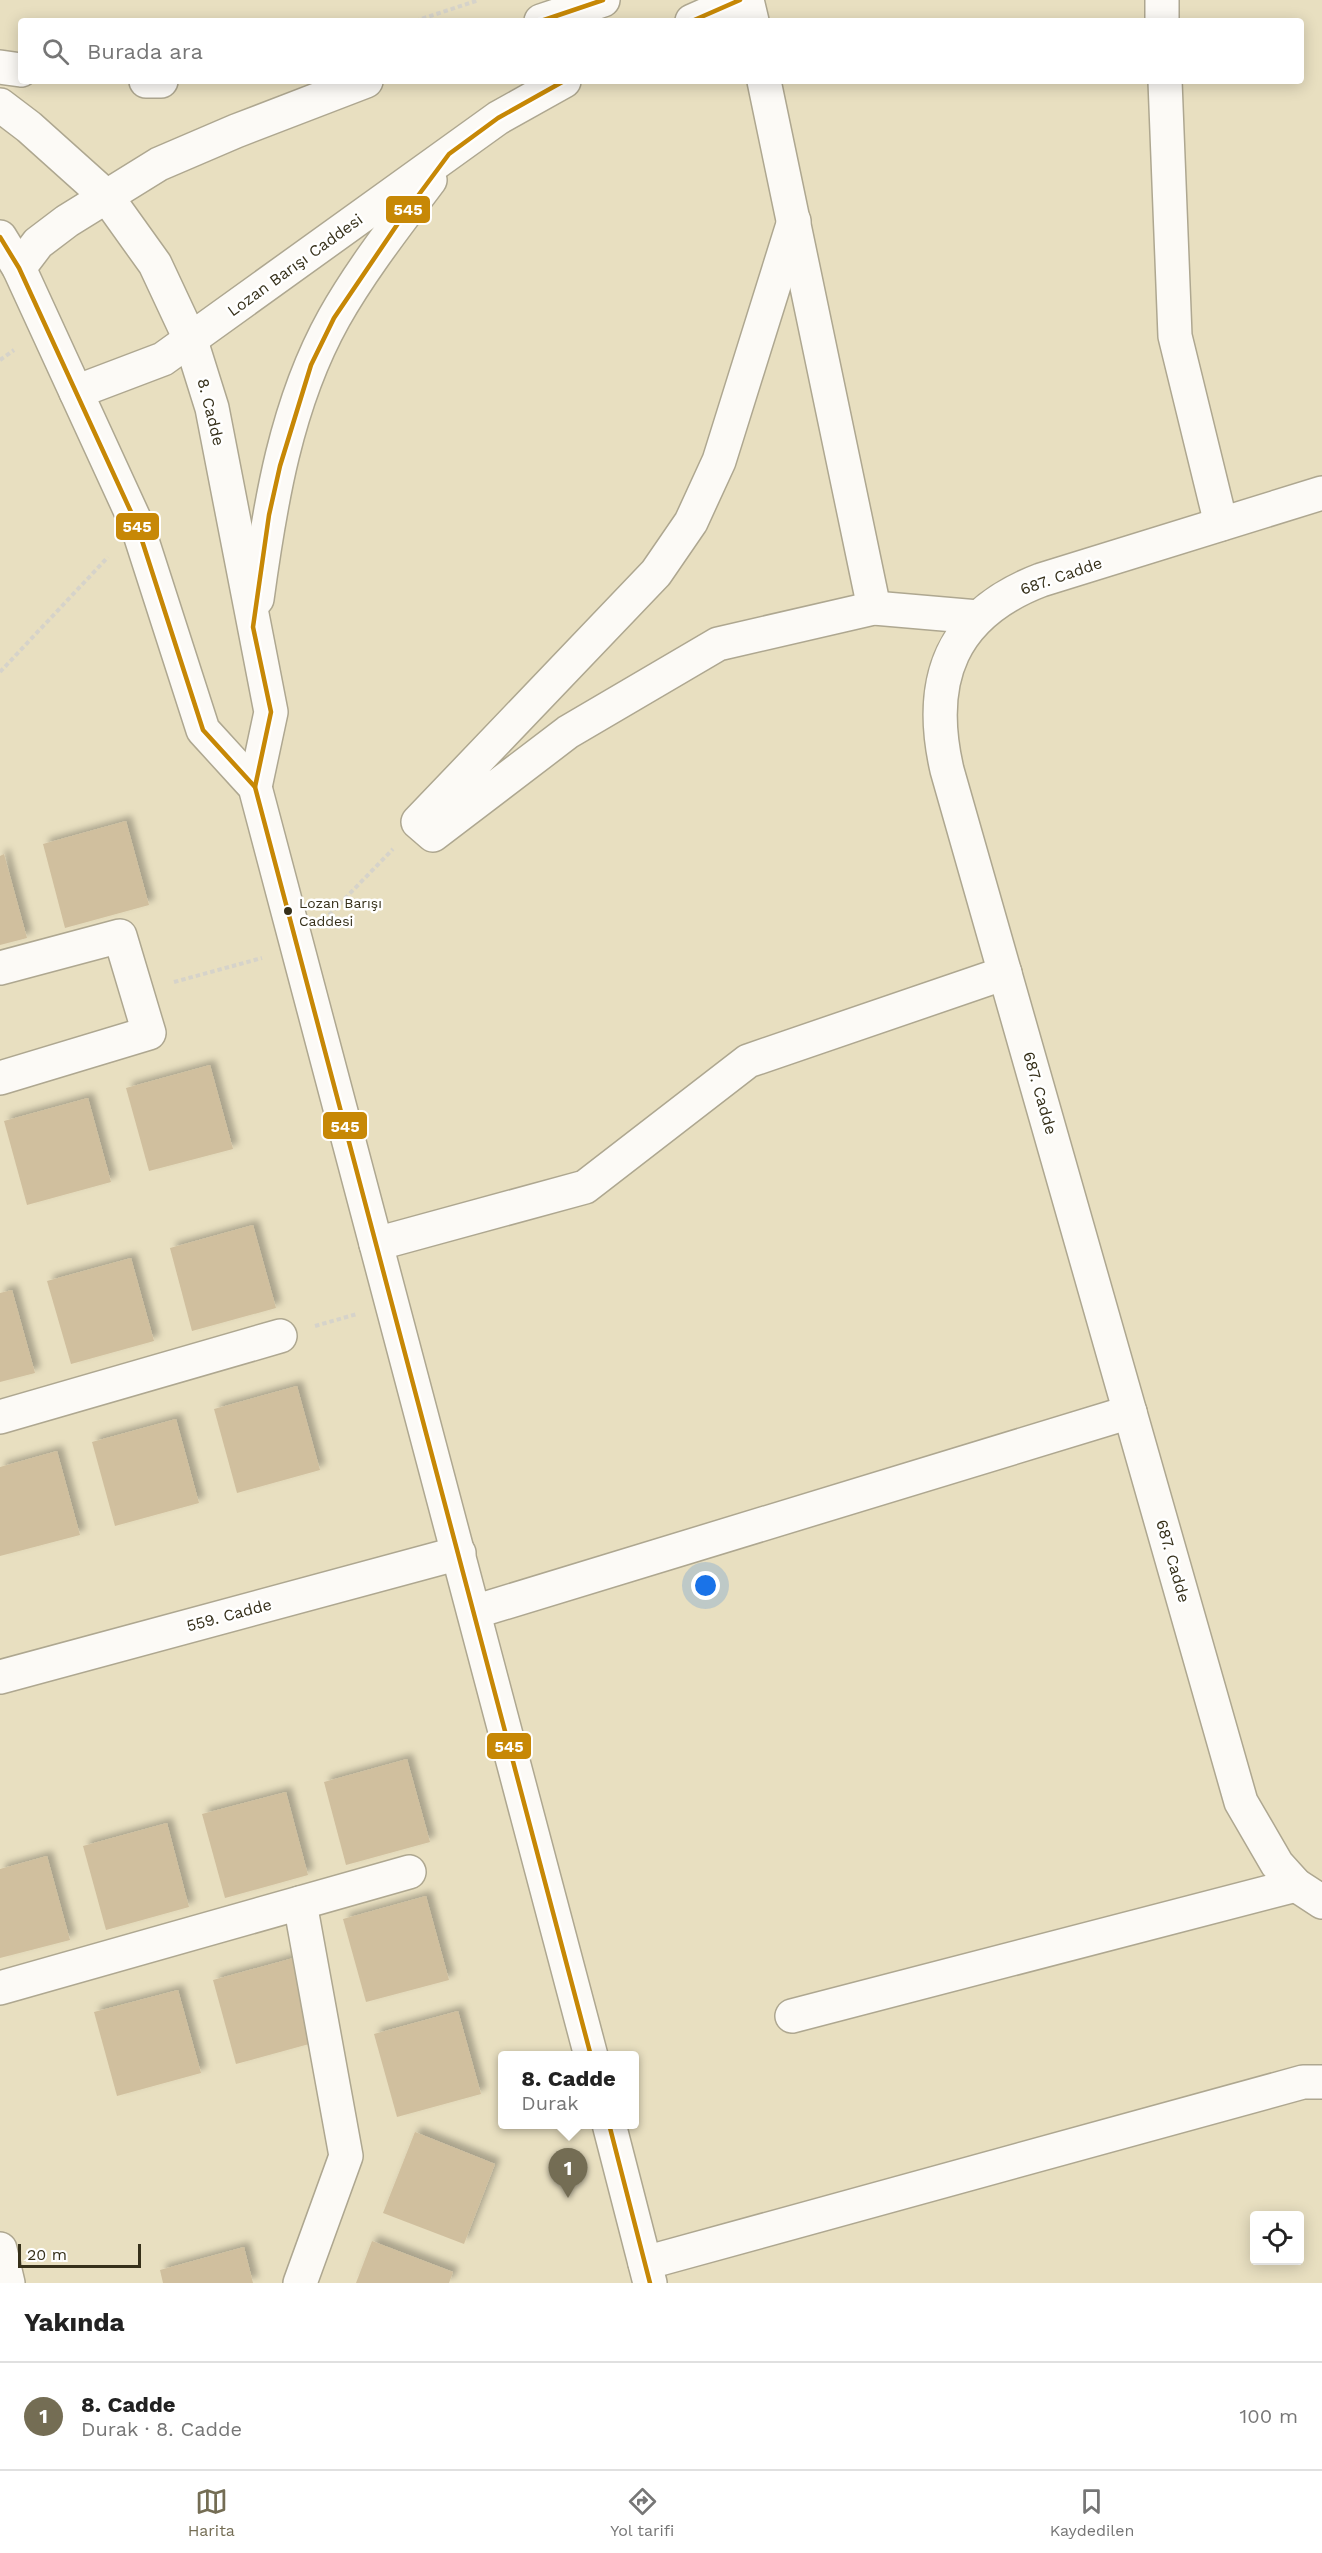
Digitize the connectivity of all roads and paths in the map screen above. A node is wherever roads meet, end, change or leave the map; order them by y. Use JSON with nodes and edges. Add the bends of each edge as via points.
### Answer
{"nodes":[{"id":1,"x":479,"y":0,"type":"edge"},
{"id":2,"x":603,"y":0,"type":"edge"},
{"id":3,"x":740,"y":0,"type":"edge"},
{"id":4,"x":747,"y":0,"type":"edge"},
{"id":5,"x":1161,"y":0,"type":"edge"},
{"id":6,"x":424,"y":18,"type":"edge"},
{"id":7,"x":550,"y":18,"type":"edge"},
{"id":8,"x":699,"y":18,"type":"edge"},
{"id":9,"x":751,"y":18,"type":"edge"},
{"id":10,"x":1162,"y":18,"type":"edge"},
{"id":11,"x":0,"y":67,"type":"edge"},
{"id":12,"x":18,"y":70,"type":"edge"},
{"id":13,"x":359,"y":84,"type":"edge"},
{"id":14,"x":559,"y":84,"type":"edge"},
{"id":15,"x":765,"y":84,"type":"edge"},
{"id":16,"x":1165,"y":84,"type":"edge"},
{"id":17,"x":0,"y":105,"type":"edge"},
{"id":18,"x":449,"y":154,"type":"junction"},
{"id":19,"x":107,"y":197,"type":"junction"},
{"id":20,"x":794,"y":220,"type":"junction"},
{"id":21,"x":0,"y":237,"type":"edge"},
{"id":22,"x":20,"y":267,"type":"junction"},
{"id":23,"x":191,"y":341,"type":"junction"},
{"id":24,"x":76,"y":392,"type":"junction"},
{"id":25,"x":1322,"y":493,"type":"edge"},
{"id":26,"x":1221,"y":524,"type":"junction"},
{"id":27,"x":137,"y":525,"type":"junction"},
{"id":28,"x":874,"y":608,"type":"junction"},
{"id":29,"x":978,"y":616,"type":"junction"},
{"id":30,"x":253,"y":627,"type":"junction"},
{"id":31,"x":0,"y":672,"type":"edge"},
{"id":32,"x":255,"y":787,"type":"junction"},
{"id":33,"x":418,"y":822,"type":"junction"},
{"id":34,"x":298,"y":948,"type":"junction"},
{"id":35,"x":0,"y":968,"type":"edge"},
{"id":36,"x":1005,"y":973,"type":"junction"},
{"id":37,"x":137,"y":992,"type":"junction"},
{"id":38,"x":0,"y":1078,"type":"edge"},
{"id":39,"x":376,"y":1244,"type":"junction"},
{"id":40,"x":393,"y":1304,"type":"junction"},
{"id":41,"x":279,"y":1336,"type":"joint"},
{"id":42,"x":1130,"y":1413,"type":"junction"},
{"id":43,"x":0,"y":1417,"type":"edge"},
{"id":44,"x":459,"y":1553,"type":"junction"},
{"id":45,"x":474,"y":1612,"type":"junction"},
{"id":46,"x":0,"y":1677,"type":"edge"},
{"id":47,"x":409,"y":1872,"type":"dead end"},
{"id":48,"x":1309,"y":1893,"type":"edge"},
{"id":49,"x":300,"y":1903,"type":"junction"},
{"id":50,"x":0,"y":1988,"type":"edge"},
{"id":51,"x":792,"y":2016,"type":"dead end"},
{"id":52,"x":590,"y":2051,"type":"edge"},
{"id":53,"x":1322,"y":2082,"type":"edge"},
{"id":54,"x":610,"y":2129,"type":"edge"},
{"id":55,"x":0,"y":2249,"type":"edge"},
{"id":56,"x":648,"y":2273,"type":"edge"},
{"id":57,"x":8,"y":2283,"type":"edge"},
{"id":58,"x":300,"y":2283,"type":"edge"}],
"edges":[{"from":1,"to":6,"type":"path"},
{"from":2,"to":7,"type":"street"},
{"from":3,"to":8,"type":"street"},
{"from":4,"to":9,"type":"street"},
{"from":5,"to":10,"type":"street"},
{"from":11,"to":12,"type":"street"},
{"from":13,"to":19,"type":"street","via":[[159,164]]},
{"from":14,"to":18,"type":"street","name":"Lozan Barışı Caddesi","via":[[498,118]]},
{"from":15,"to":20,"type":"street"},
{"from":16,"to":26,"type":"street","via":[[1175,336]]},
{"from":17,"to":19,"type":"street","name":"8. Cadde"},
{"from":18,"to":23,"type":"street","name":"Lozan Barışı Caddesi"},
{"from":18,"to":30,"type":"street","via":[[334,318],[311,365],[269,515]]},
{"from":19,"to":22,"type":"street","via":[[38,243]]},
{"from":19,"to":23,"type":"street","name":"8. Cadde","via":[[155,264]]},
{"from":20,"to":28,"type":"street"},
{"from":20,"to":33,"type":"street","via":[[719,461],[691,522],[656,573]]},
{"from":21,"to":22,"type":"street","name":"8. Cadde"},
{"from":22,"to":24,"type":"street","name":"8. Cadde"},
{"from":23,"to":24,"type":"street","name":"Lozan Barışı Caddesi","via":[[163,359]]},
{"from":23,"to":30,"type":"street","name":"8. Cadde","via":[[212,408]]},
{"from":24,"to":27,"type":"street","name":"8. Cadde"},
{"from":25,"to":26,"type":"street","name":"687. Cadde"},
{"from":26,"to":29,"type":"street","name":"687. Cadde","via":[[1031,585]]},
{"from":27,"to":31,"type":"path"},
{"from":27,"to":32,"type":"street","name":"8. Cadde","via":[[203,730]]},
{"from":28,"to":29,"type":"street"},
{"from":28,"to":33,"type":"street","via":[[718,644],[568,732],[433,835]]},
{"from":29,"to":36,"type":"street","name":"687. Cadde","via":[[948,666],[938,714],[947,770]]},
{"from":30,"to":32,"type":"street","name":"8. Cadde","via":[[271,712]]},
{"from":32,"to":34,"type":"street","name":"8. Cadde"},
{"from":33,"to":34,"type":"path"},
{"from":34,"to":37,"type":"path"},
{"from":34,"to":39,"type":"street","name":"8. Cadde"},
{"from":35,"to":37,"type":"street","via":[[120,936]]},
{"from":36,"to":39,"type":"street","via":[[748,1061],[585,1187]]},
{"from":36,"to":42,"type":"street","name":"687. Cadde"},
{"from":37,"to":38,"type":"street","via":[[149,1033]]},
{"from":39,"to":40,"type":"street","name":"8. Cadde"},
{"from":40,"to":41,"type":"path"},
{"from":40,"to":44,"type":"street","name":"8. Cadde"},
{"from":41,"to":43,"type":"street"},
{"from":42,"to":45,"type":"street"},
{"from":42,"to":48,"type":"street","name":"687. Cadde","via":[[1241,1803],[1276,1864]]},
{"from":44,"to":45,"type":"street","name":"8. Cadde"},
{"from":44,"to":46,"type":"street","name":"559. Cadde"},
{"from":45,"to":52,"type":"street","name":"8. Cadde"},
{"from":47,"to":49,"type":"street"},
{"from":48,"to":51,"type":"street"},
{"from":49,"to":50,"type":"street"},
{"from":49,"to":58,"type":"street","via":[[346,2156]]},
{"from":53,"to":56,"type":"street","via":[[1303,2082]]},
{"from":54,"to":56,"type":"street"},
{"from":55,"to":57,"type":"street"}]}
